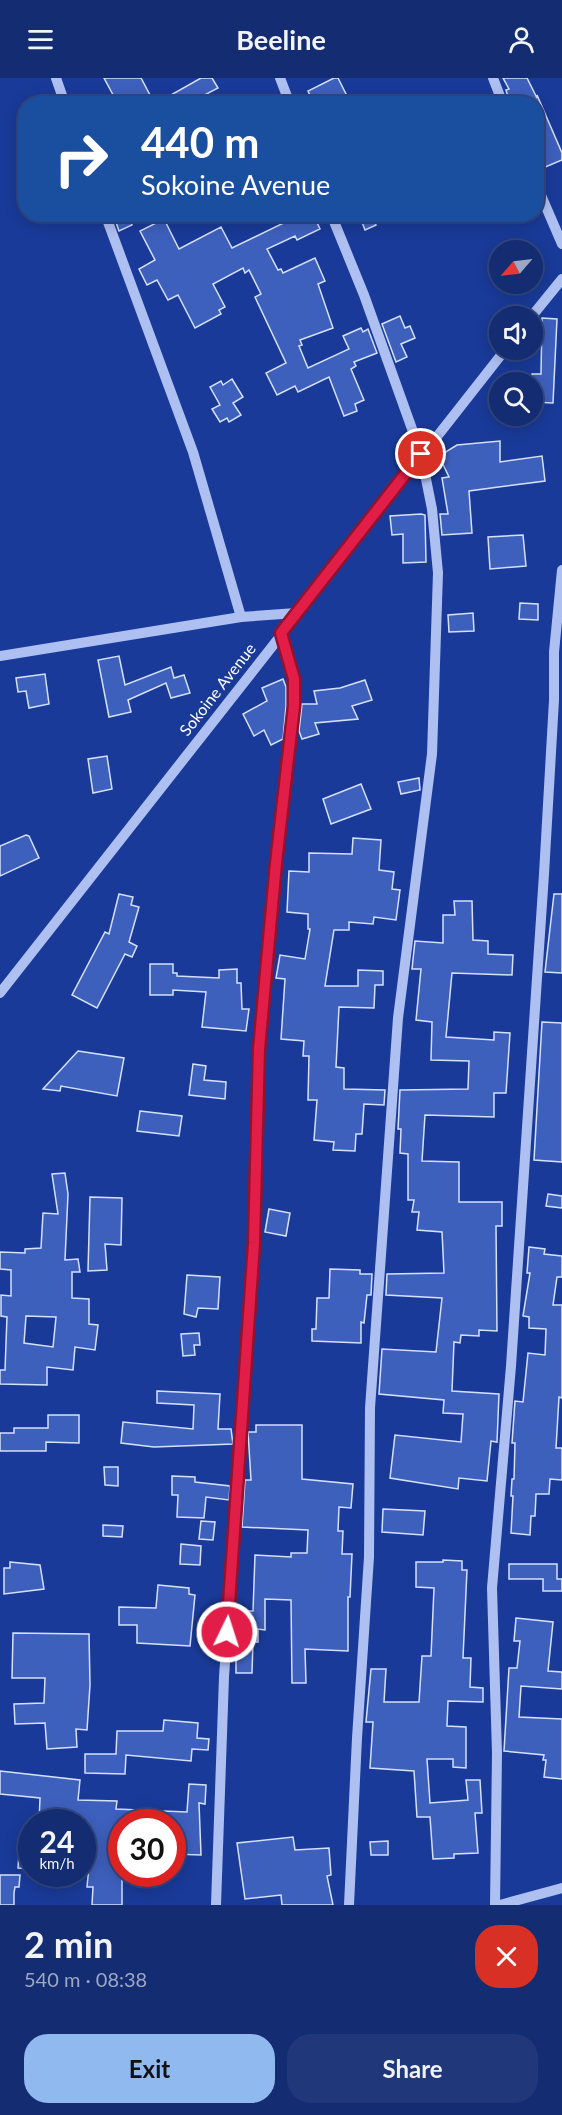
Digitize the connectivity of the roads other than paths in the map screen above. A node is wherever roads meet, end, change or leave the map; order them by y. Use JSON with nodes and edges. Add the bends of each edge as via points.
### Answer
{"nodes":[{"id":1,"x":56,"y":78,"type":"edge"},
{"id":2,"x":280,"y":78,"type":"edge"},
{"id":3,"x":493,"y":78,"type":"edge"},
{"id":4,"x":62,"y":96,"type":"edge"},
{"id":5,"x":287,"y":96,"type":"edge"},
{"id":6,"x":500,"y":96,"type":"edge"},
{"id":7,"x":544,"y":202,"type":"edge"},
{"id":8,"x":108,"y":222,"type":"edge"},
{"id":9,"x":334,"y":222,"type":"edge"},
{"id":10,"x":562,"y":244,"type":"edge"},
{"id":11,"x":562,"y":279,"type":"edge"},
{"id":12,"x":540,"y":306,"type":"edge"},
{"id":13,"x":497,"y":360,"type":"edge"},
{"id":14,"x":421,"y":454,"type":"junction"},
{"id":15,"x":562,"y":570,"type":"edge"},
{"id":16,"x":296,"y":613,"type":"junction"},
{"id":17,"x":241,"y":617,"type":"junction"},
{"id":18,"x":281,"y":633,"type":"junction"},
{"id":19,"x":0,"y":656,"type":"edge"},
{"id":20,"x":0,"y":993,"type":"edge"},
{"id":21,"x":562,"y":1888,"type":"edge"},
{"id":22,"x":216,"y":1905,"type":"edge"},
{"id":23,"x":349,"y":1905,"type":"edge"},
{"id":24,"x":495,"y":1905,"type":"edge"},
{"id":25,"x":500,"y":1905,"type":"edge"}],
"edges":[{"from":1,"to":4,"type":"street"},
{"from":2,"to":5,"type":"street"},
{"from":3,"to":6,"type":"street"},
{"from":7,"to":10,"type":"street"},
{"from":8,"to":17,"type":"street","via":[[193,452]]},
{"from":9,"to":14,"type":"street"},
{"from":11,"to":12,"type":"street"},
{"from":13,"to":14,"type":"street","name":"Sokoine Avenue"},
{"from":14,"to":16,"type":"street","name":"Sokoine Avenue"},
{"from":14,"to":23,"type":"street","via":[[432,509],[438,573],[437,669],[432,754],[398,1018],[370,1408],[369,1557]]},
{"from":15,"to":24,"type":"street","via":[[512,1366],[492,1588],[497,1753]]},
{"from":16,"to":17,"type":"street"},
{"from":16,"to":18,"type":"street","name":"Sokoine Avenue"},
{"from":17,"to":19,"type":"street"},
{"from":18,"to":20,"type":"street","name":"Sokoine Avenue"},
{"from":18,"to":22,"type":"street","via":[[294,679],[294,706],[259,1049],[254,1243],[224,1677]]},
{"from":21,"to":25,"type":"street"}]}
